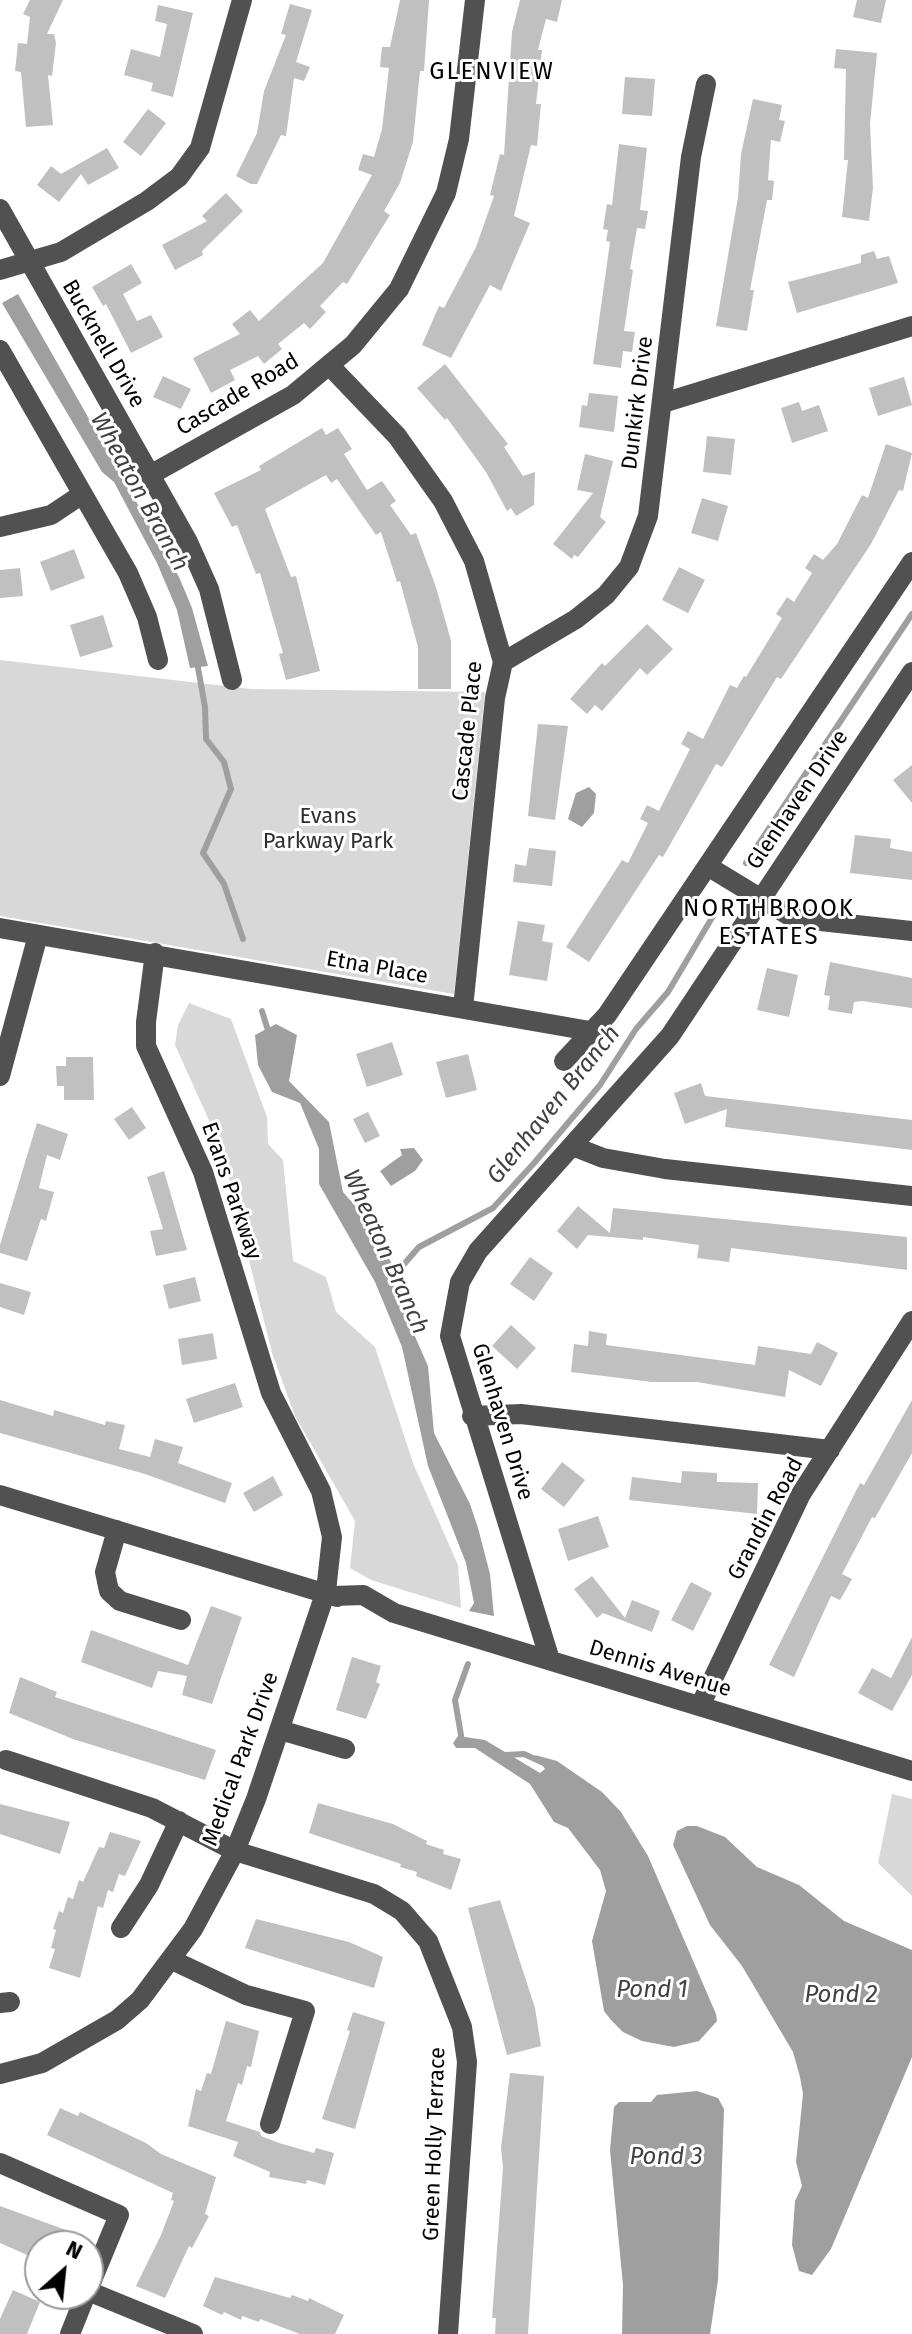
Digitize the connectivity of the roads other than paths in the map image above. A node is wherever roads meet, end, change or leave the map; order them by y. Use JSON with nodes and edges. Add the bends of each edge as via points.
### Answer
{"nodes":[{"id":1,"x":242,"y":0,"type":"edge"},
{"id":2,"x":475,"y":0,"type":"edge"},
{"id":3,"x":706,"y":84,"type":"dead end"},
{"id":4,"x":0,"y":209,"type":"edge"},
{"id":5,"x":30,"y":264,"type":"junction"},
{"id":6,"x":0,"y":270,"type":"edge"},
{"id":7,"x":912,"y":326,"type":"edge"},
{"id":8,"x":0,"y":350,"type":"edge"},
{"id":9,"x":330,"y":366,"type":"junction"},
{"id":10,"x":663,"y":403,"type":"junction"},
{"id":11,"x":150,"y":475,"type":"junction"},
{"id":12,"x":81,"y":495,"type":"junction"},
{"id":13,"x":0,"y":527,"type":"edge"},
{"id":14,"x":912,"y":562,"type":"edge"},
{"id":15,"x":158,"y":660,"type":"dead end"},
{"id":16,"x":503,"y":662,"type":"junction"},
{"id":17,"x":912,"y":672,"type":"edge"},
{"id":18,"x":232,"y":680,"type":"dead end"},
{"id":19,"x":903,"y":700,"type":"edge"},
{"id":20,"x":709,"y":867,"type":"junction"},
{"id":21,"x":761,"y":898,"type":"junction"},
{"id":22,"x":0,"y":928,"type":"edge"},
{"id":23,"x":912,"y":931,"type":"edge"},
{"id":24,"x":38,"y":935,"type":"junction"},
{"id":25,"x":155,"y":953,"type":"junction"},
{"id":26,"x":463,"y":1008,"type":"junction"},
{"id":27,"x":590,"y":1031,"type":"junction"},
{"id":28,"x":564,"y":1061,"type":"dead end"},
{"id":29,"x":0,"y":1076,"type":"edge"},
{"id":30,"x":575,"y":1147,"type":"junction"},
{"id":31,"x":912,"y":1196,"type":"edge"},
{"id":32,"x":912,"y":1321,"type":"edge"},
{"id":33,"x":472,"y":1416,"type":"junction"},
{"id":34,"x":830,"y":1450,"type":"junction"},
{"id":35,"x":0,"y":1495,"type":"edge"},
{"id":36,"x":117,"y":1530,"type":"junction"},
{"id":37,"x":330,"y":1594,"type":"junction"},
{"id":38,"x":181,"y":1620,"type":"dead end"},
{"id":39,"x":550,"y":1660,"type":"junction"},
{"id":40,"x":700,"y":1706,"type":"junction"},
{"id":41,"x":280,"y":1730,"type":"junction"},
{"id":42,"x":345,"y":1749,"type":"dead end"},
{"id":43,"x":6,"y":1760,"type":"dead end"},
{"id":44,"x":912,"y":1771,"type":"edge"},
{"id":45,"x":179,"y":1821,"type":"junction"},
{"id":46,"x":235,"y":1851,"type":"junction"},
{"id":47,"x":121,"y":1928,"type":"dead end"},
{"id":48,"x":172,"y":1960,"type":"junction"},
{"id":49,"x":0,"y":2074,"type":"edge"},
{"id":50,"x":270,"y":2124,"type":"dead end"},
{"id":51,"x":0,"y":2163,"type":"edge"},
{"id":52,"x":104,"y":2251,"type":"edge"},
{"id":53,"x":104,"y":2299,"type":"edge"},
{"id":54,"x":80,"y":2310,"type":"edge"},
{"id":55,"x":70,"y":2334,"type":"edge"},
{"id":56,"x":193,"y":2334,"type":"edge"},
{"id":57,"x":448,"y":2334,"type":"edge"}],
"edges":[{"from":1,"to":5,"type":"street","via":[[200,148],[179,177],[61,252]]},
{"from":2,"to":9,"type":"street","name":"Cascade Road","via":[[459,139],[446,193],[399,289]]},
{"from":3,"to":10,"type":"street","name":"Dunkirk Drive","via":[[691,157]]},
{"from":4,"to":5,"type":"street","name":"Bucknell Drive"},
{"from":5,"to":6,"type":"street"},
{"from":5,"to":11,"type":"street","name":"Bucknell Drive"},
{"from":7,"to":10,"type":"street"},
{"from":8,"to":12,"type":"street"},
{"from":9,"to":11,"type":"street","name":"Cascade Road","via":[[293,395]]},
{"from":9,"to":16,"type":"street","name":"Cascade Place","via":[[397,436],[443,501],[474,561]]},
{"from":10,"to":16,"type":"street","name":"Dunkirk Drive","via":[[648,516],[629,567],[576,619]]},
{"from":11,"to":18,"type":"street","name":"Bucknell Drive","via":[[209,589]]},
{"from":12,"to":13,"type":"street","via":[[51,515]]},
{"from":12,"to":15,"type":"street","via":[[128,573]]},
{"from":14,"to":20,"type":"street","name":"Glenhaven Drive"},
{"from":16,"to":26,"type":"street","name":"Cascade Place"},
{"from":17,"to":19,"type":"street","name":"Glenhaven Drive"},
{"from":19,"to":21,"type":"street","name":"Glenhaven Drive"},
{"from":20,"to":21,"type":"street"},
{"from":20,"to":27,"type":"street","name":"Glenhaven Drive","via":[[607,1015]]},
{"from":21,"to":23,"type":"street","via":[[793,918]]},
{"from":21,"to":30,"type":"street","name":"Glenhaven Drive","via":[[670,1036]]},
{"from":22,"to":24,"type":"street"},
{"from":24,"to":25,"type":"street"},
{"from":24,"to":29,"type":"street"},
{"from":25,"to":26,"type":"street","name":"Etna Place"},
{"from":25,"to":37,"type":"street","name":"Evans Parkway","via":[[146,1046],[203,1172],[271,1393],[321,1491],[332,1537]]},
{"from":26,"to":27,"type":"street","name":"Etna Place"},
{"from":27,"to":28,"type":"street","name":"Glenhaven Drive"},
{"from":30,"to":31,"type":"street","via":[[603,1158],[665,1169]]},
{"from":30,"to":33,"type":"street","name":"Glenhaven Drive","via":[[478,1251],[460,1282],[450,1336]]},
{"from":32,"to":34,"type":"street","name":"Grandin Road"},
{"from":33,"to":34,"type":"street","via":[[521,1414]]},
{"from":33,"to":39,"type":"street","name":"Glenhaven Drive"},
{"from":34,"to":40,"type":"street","name":"Grandin Road","via":[[801,1494]]},
{"from":35,"to":36,"type":"street","name":"Dennis Avenue"},
{"from":36,"to":37,"type":"street","name":"Dennis Avenue"},
{"from":36,"to":38,"type":"street","via":[[105,1572],[109,1591],[120,1601]]},
{"from":37,"to":39,"type":"street","name":"Dennis Avenue","via":[[363,1595],[394,1613]]},
{"from":37,"to":41,"type":"street","name":"Medical Park Drive"},
{"from":39,"to":40,"type":"street","name":"Dennis Avenue"},
{"from":40,"to":44,"type":"street","name":"Dennis Avenue"},
{"from":41,"to":42,"type":"street"},
{"from":41,"to":46,"type":"street","name":"Medical Park Drive"},
{"from":43,"to":45,"type":"street","name":"Green Holly Terrace"},
{"from":45,"to":46,"type":"street","name":"Green Holly Terrace"},
{"from":45,"to":47,"type":"street","via":[[149,1885]]},
{"from":46,"to":48,"type":"street","name":"Medical Park Drive"},
{"from":46,"to":57,"type":"street","name":"Green Holly Terrace","via":[[374,1894],[402,1911],[428,1941],[462,2027],[467,2062]]},
{"from":48,"to":49,"type":"street","name":"Medical Park Drive","via":[[140,2000],[92,2037],[42,2063]]},
{"from":48,"to":50,"type":"street","via":[[246,1995],[305,2011]]},
{"from":51,"to":52,"type":"street","via":[[119,2215]]},
{"from":53,"to":56,"type":"street"},
{"from":54,"to":55,"type":"street"}]}
